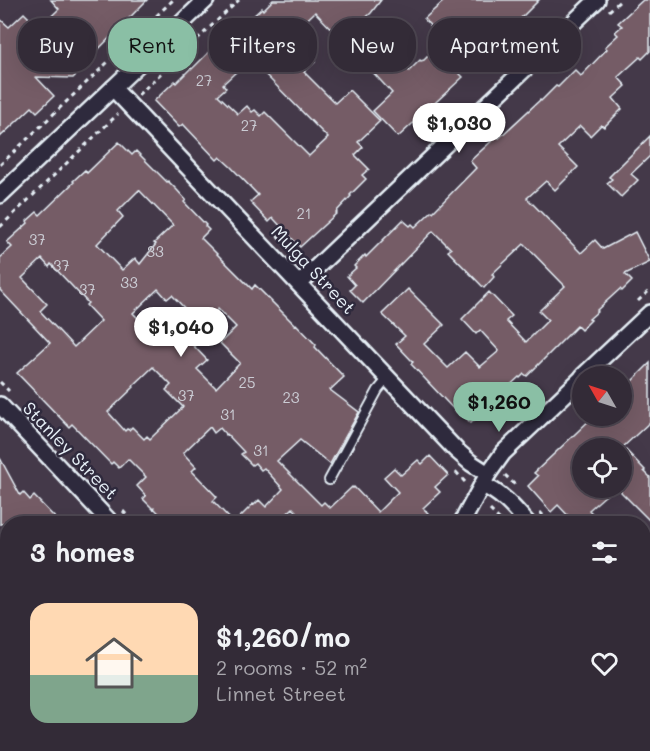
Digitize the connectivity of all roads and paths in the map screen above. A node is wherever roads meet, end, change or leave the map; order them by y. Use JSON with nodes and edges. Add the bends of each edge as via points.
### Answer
{"nodes":[{"id":1,"x":173,"y":0,"type":"edge"},
{"id":2,"x":206,"y":0,"type":"edge"},
{"id":3,"x":597,"y":0,"type":"edge"},
{"id":4,"x":621,"y":0,"type":"edge"},
{"id":5,"x":604,"y":16,"type":"dead end"},
{"id":6,"x":113,"y":88,"type":"junction"},
{"id":7,"x":0,"y":165,"type":"edge"},
{"id":8,"x":0,"y":195,"type":"edge"},
{"id":9,"x":299,"y":284,"type":"junction"},
{"id":10,"x":650,"y":313,"type":"edge"},
{"id":11,"x":595,"y":366,"type":"edge"},
{"id":12,"x":387,"y":378,"type":"junction"},
{"id":13,"x":572,"y":387,"type":"edge"},
{"id":14,"x":0,"y":405,"type":"edge"},
{"id":15,"x":504,"y":474,"type":"dead end"},
{"id":16,"x":329,"y":480,"type":"dead end"},
{"id":17,"x":489,"y":484,"type":"junction"},
{"id":18,"x":489,"y":508,"type":"junction"},
{"id":19,"x":104,"y":516,"type":"edge"},
{"id":20,"x":467,"y":516,"type":"edge"},
{"id":21,"x":485,"y":516,"type":"dead end"},
{"id":22,"x":496,"y":516,"type":"edge"},
{"id":23,"x":521,"y":516,"type":"edge"}],
"edges":[{"from":1,"to":7,"type":"path"},
{"from":2,"to":6,"type":"street"},
{"from":3,"to":9,"type":"street"},
{"from":4,"to":5,"type":"path"},
{"from":6,"to":8,"type":"street"},
{"from":6,"to":9,"type":"street","name":"Mulga Street"},
{"from":9,"to":12,"type":"street","name":"Mulga Street"},
{"from":10,"to":11,"type":"street"},
{"from":12,"to":16,"type":"lane"},
{"from":12,"to":17,"type":"street","name":"Mulga Street"},
{"from":13,"to":17,"type":"street","via":[[503,453]]},
{"from":14,"to":19,"type":"street","name":"Stanley Street"},
{"from":15,"to":17,"type":"path"},
{"from":17,"to":18,"type":"path"},
{"from":17,"to":20,"type":"street"},
{"from":17,"to":23,"type":"street","name":"Mulga Street"},
{"from":18,"to":21,"type":"path"},
{"from":18,"to":22,"type":"path"}]}
